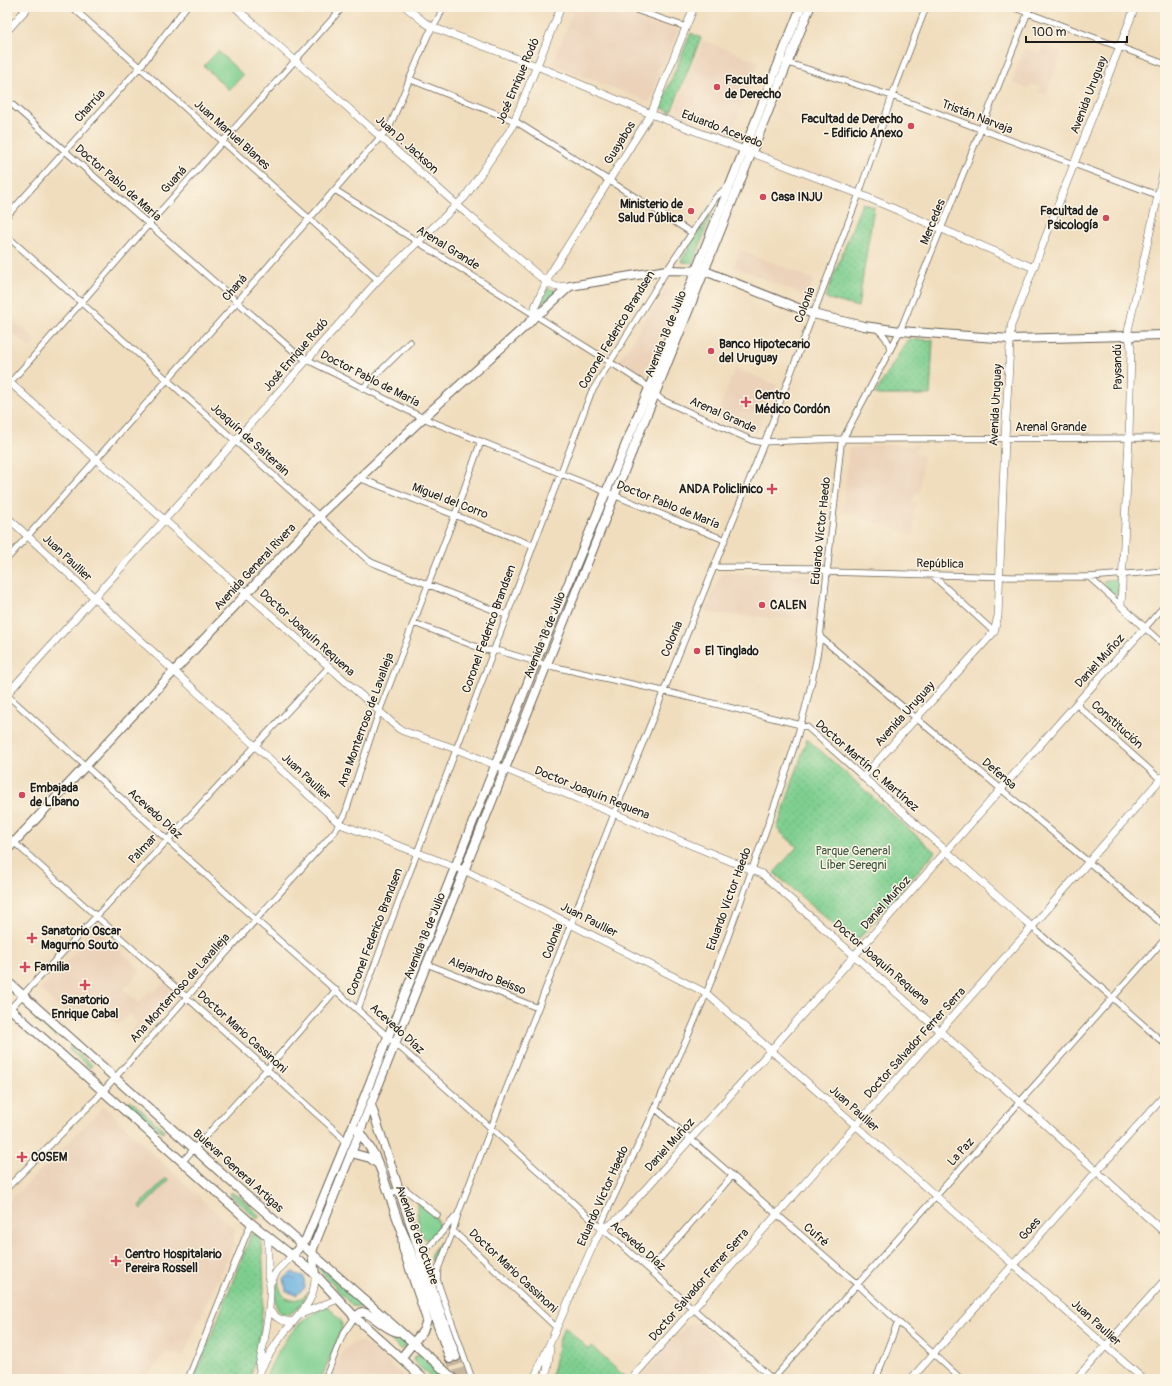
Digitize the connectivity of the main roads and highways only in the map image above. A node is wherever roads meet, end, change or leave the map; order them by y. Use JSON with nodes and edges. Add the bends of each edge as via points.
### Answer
{"nodes":[{"id":1,"x":802,"y":7,"type":"edge"},
{"id":2,"x":810,"y":7,"type":"edge"},
{"id":3,"x":784,"y":62,"type":"junction"},
{"id":4,"x":748,"y":151,"type":"junction"},
{"id":5,"x":696,"y":270,"type":"junction"},
{"id":6,"x":705,"y":270,"type":"junction"},
{"id":7,"x":1165,"y":335,"type":"edge"},
{"id":8,"x":652,"y":391,"type":"junction"},
{"id":9,"x":7,"y":850,"type":"edge"},
{"id":10,"x":7,"y":981,"type":"edge"},
{"id":11,"x":8,"y":1009,"type":"edge"},
{"id":12,"x":371,"y":1106,"type":"junction"},
{"id":13,"x":354,"y":1122,"type":"junction"},
{"id":14,"x":360,"y":1132,"type":"junction"},
{"id":15,"x":351,"y":1153,"type":"junction"},
{"id":16,"x":379,"y":1165,"type":"junction"},
{"id":17,"x":402,"y":1230,"type":"junction"},
{"id":18,"x":302,"y":1245,"type":"junction"},
{"id":19,"x":312,"y":1253,"type":"junction"},
{"id":20,"x":293,"y":1255,"type":"junction"},
{"id":21,"x":315,"y":1274,"type":"junction"},
{"id":22,"x":355,"y":1317,"type":"junction"},
{"id":23,"x":401,"y":1333,"type":"junction"},
{"id":24,"x":414,"y":1343,"type":"junction"},
{"id":25,"x":401,"y":1358,"type":"junction"},
{"id":26,"x":424,"y":1379,"type":"edge"},
{"id":27,"x":454,"y":1379,"type":"edge"}],
"edges":[{"from":1,"to":3,"type":"main road","name":"Avenida 18 de Julio"},
{"from":2,"to":3,"type":"main road","name":"Avenida 18 de Julio"},
{"from":3,"to":4,"type":"main road","name":"Avenida 18 de Julio"},
{"from":4,"to":5,"type":"main road","name":"Avenida 18 de Julio","via":[[731,183]]},
{"from":4,"to":6,"type":"main road","name":"Avenida 18 de Julio"},
{"from":5,"to":6,"type":"main road"},
{"from":5,"to":8,"type":"main road","name":"Avenida 18 de Julio"},
{"from":5,"to":9,"type":"main road","name":"Avenida General Rivera","via":[[667,270],[570,286],[319,516]]},
{"from":6,"to":7,"type":"main road","via":[[813,314],[876,328],[1010,339]]},
{"from":6,"to":8,"type":"main road","name":"Avenida 18 de Julio"},
{"from":8,"to":12,"type":"main road","name":"Avenida 18 de Julio","via":[[614,494]]},
{"from":8,"to":13,"type":"main road","name":"Avenida 18 de Julio","via":[[606,491],[536,662]]},
{"from":10,"to":18,"type":"main road","name":"Bulevar General Artigas"},
{"from":11,"to":20,"type":"main road","via":[[251,1223]]},
{"from":12,"to":14,"type":"main road","name":"Avenida 18 de Julio"},
{"from":12,"to":17,"type":"main road","name":"Avenida 8 de Octubre","via":[[453,1358]]},
{"from":13,"to":14,"type":"main road","name":"Avenida 8 de Octubre"},
{"from":13,"to":18,"type":"main road","name":"Avenida 18 de Julio"},
{"from":14,"to":15,"type":"main road","name":"Avenida 18 de Julio"},
{"from":14,"to":16,"type":"main road","name":"Avenida 8 de Octubre"},
{"from":15,"to":16,"type":"main road","via":[[370,1158]]},
{"from":15,"to":19,"type":"main road","name":"Avenida 18 de Julio"},
{"from":16,"to":17,"type":"main road","name":"Avenida 8 de Octubre"},
{"from":17,"to":24,"type":"main road","via":[[403,1248],[426,1320],[423,1331]]},
{"from":18,"to":19,"type":"main road","name":"Bulevar General Artigas"},
{"from":18,"to":20,"type":"main road","name":"Avenida 18 de Julio"},
{"from":19,"to":21,"type":"main road","name":"Avenida 18 de Julio"},
{"from":19,"to":23,"type":"main road","name":"Bulevar General Artigas"},
{"from":20,"to":21,"type":"main road"},
{"from":21,"to":22,"type":"main road"},
{"from":22,"to":23,"type":"main road","via":[[362,1312],[367,1313],[388,1328]]},
{"from":22,"to":25,"type":"main road"},
{"from":23,"to":24,"type":"main road","name":"Bulevar General Artigas"},
{"from":24,"to":25,"type":"main road"},
{"from":24,"to":27,"type":"main road","name":"Bulevar General Artigas"},
{"from":25,"to":26,"type":"main road"}]}
